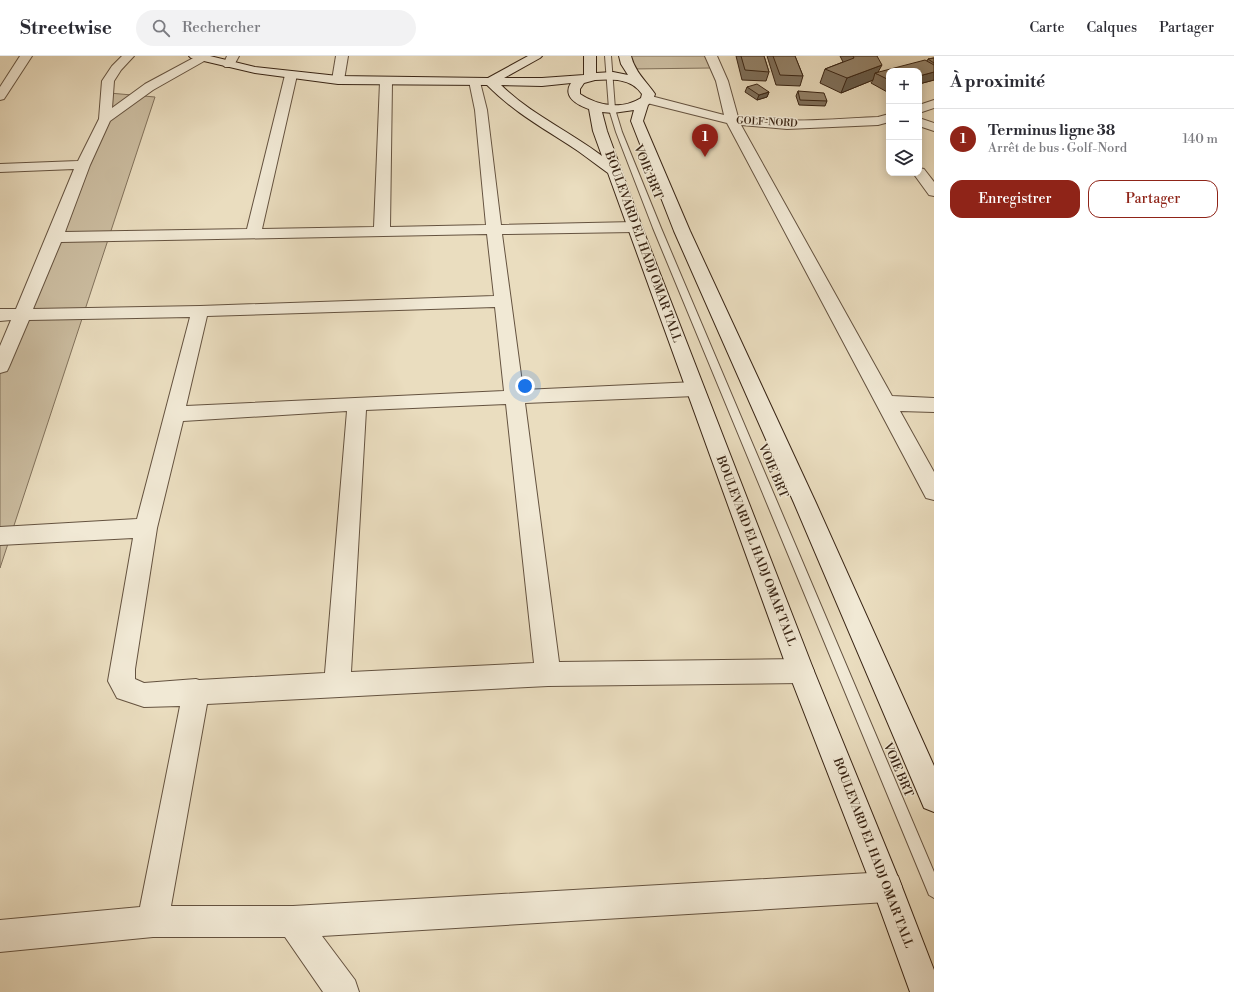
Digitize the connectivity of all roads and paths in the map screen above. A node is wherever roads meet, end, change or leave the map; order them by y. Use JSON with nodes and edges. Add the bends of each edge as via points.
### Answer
{"nodes":[{"id":1,"x":26,"y":56,"type":"edge"},
{"id":2,"x":128,"y":56,"type":"edge"},
{"id":3,"x":342,"y":56,"type":"edge"},
{"id":4,"x":536,"y":56,"type":"edge"},
{"id":5,"x":590,"y":56,"type":"edge"},
{"id":6,"x":608,"y":56,"type":"edge"},
{"id":7,"x":625,"y":56,"type":"edge"},
{"id":8,"x":711,"y":56,"type":"edge"},
{"id":9,"x":198,"y":57,"type":"edge"},
{"id":10,"x":231,"y":60,"type":"edge"},
{"id":11,"x":291,"y":75,"type":"junction"},
{"id":12,"x":609,"y":75,"type":"junction"},
{"id":13,"x":586,"y":78,"type":"junction"},
{"id":14,"x":338,"y":80,"type":"junction"},
{"id":15,"x":489,"y":81,"type":"junction"},
{"id":16,"x":386,"y":82,"type":"junction"},
{"id":17,"x":638,"y":82,"type":"junction"},
{"id":18,"x":0,"y":96,"type":"edge"},
{"id":19,"x":644,"y":101,"type":"junction"},
{"id":20,"x":934,"y":104,"type":"edge"},
{"id":21,"x":596,"y":106,"type":"junction"},
{"id":22,"x":922,"y":108,"type":"edge"},
{"id":23,"x":105,"y":119,"type":"junction"},
{"id":24,"x":732,"y":120,"type":"junction"},
{"id":25,"x":884,"y":123,"type":"edge"},
{"id":26,"x":922,"y":123,"type":"edge"},
{"id":27,"x":934,"y":127,"type":"edge"},
{"id":28,"x":82,"y":165,"type":"junction"},
{"id":29,"x":0,"y":168,"type":"edge"},
{"id":30,"x":614,"y":171,"type":"junction"},
{"id":31,"x":922,"y":176,"type":"edge"},
{"id":32,"x":934,"y":192,"type":"edge"},
{"id":33,"x":634,"y":227,"type":"junction"},
{"id":34,"x":494,"y":230,"type":"junction"},
{"id":35,"x":382,"y":231,"type":"junction"},
{"id":36,"x":253,"y":234,"type":"junction"},
{"id":37,"x":56,"y":237,"type":"junction"},
{"id":38,"x":502,"y":301,"type":"junction"},
{"id":39,"x":200,"y":311,"type":"junction"},
{"id":40,"x":23,"y":314,"type":"junction"},
{"id":41,"x":0,"y":315,"type":"edge"},
{"id":42,"x":0,"y":367,"type":"edge"},
{"id":43,"x":695,"y":389,"type":"junction"},
{"id":44,"x":514,"y":397,"type":"junction"},
{"id":45,"x":885,"y":403,"type":"junction"},
{"id":46,"x":357,"y":404,"type":"junction"},
{"id":47,"x":934,"y":405,"type":"edge"},
{"id":48,"x":175,"y":414,"type":"junction"},
{"id":49,"x":934,"y":492,"type":"edge"},
{"id":50,"x":146,"y":528,"type":"junction"},
{"id":51,"x":0,"y":536,"type":"edge"},
{"id":52,"x":801,"y":671,"type":"junction"},
{"id":53,"x":548,"y":674,"type":"junction"},
{"id":54,"x":337,"y":684,"type":"junction"},
{"id":55,"x":196,"y":692,"type":"junction"},
{"id":56,"x":934,"y":798,"type":"edge"},
{"id":57,"x":887,"y":887,"type":"junction"},
{"id":58,"x":934,"y":890,"type":"edge"},
{"id":59,"x":153,"y":921,"type":"junction"},
{"id":60,"x":293,"y":922,"type":"junction"},
{"id":61,"x":0,"y":936,"type":"edge"},
{"id":62,"x":343,"y":992,"type":"edge"},
{"id":63,"x":926,"y":992,"type":"edge"}],
"edges":[{"from":1,"to":18,"type":"street"},
{"from":2,"to":23,"type":"street","via":[[108,81]]},
{"from":3,"to":14,"type":"street"},
{"from":4,"to":15,"type":"street"},
{"from":5,"to":13,"type":"street"},
{"from":6,"to":12,"type":"lane","name":"VOIE BRT"},
{"from":7,"to":17,"type":"street"},
{"from":8,"to":24,"type":"street","via":[[722,80]]},
{"from":9,"to":10,"type":"street"},
{"from":9,"to":23,"type":"street","via":[[149,87]]},
{"from":10,"to":11,"type":"street"},
{"from":11,"to":14,"type":"street"},
{"from":11,"to":36,"type":"street"},
{"from":12,"to":13,"type":"street"},
{"from":12,"to":17,"type":"street"},
{"from":12,"to":21,"type":"lane","name":"VOIE BRT"},
{"from":13,"to":15,"type":"street","via":[[542,82]]},
{"from":13,"to":21,"type":"street","name":"BOULEVARD EL HADJ OMAR TALL","via":[[576,84],[573,89],[574,95]]},
{"from":14,"to":16,"type":"street"},
{"from":15,"to":16,"type":"street"},
{"from":15,"to":21,"type":"street","via":[[556,94]]},
{"from":15,"to":30,"type":"street","via":[[528,114],[584,148]]},
{"from":15,"to":34,"type":"street","via":[[478,88]]},
{"from":16,"to":35,"type":"street"},
{"from":17,"to":19,"type":"street","via":[[647,90],[648,95]]},
{"from":19,"to":21,"type":"street","via":[[629,108]]},
{"from":19,"to":24,"type":"street","name":"GOLF-NORD","via":[[667,103]]},
{"from":19,"to":56,"type":"street","via":[[637,121],[682,231]]},
{"from":20,"to":22,"type":"street"},
{"from":21,"to":30,"type":"street","name":"BOULEVARD EL HADJ OMAR TALL","via":[[600,131]]},
{"from":21,"to":58,"type":"lane","name":"VOIE BRT","via":[[619,132]]},
{"from":23,"to":28,"type":"street"},
{"from":24,"to":25,"type":"street","name":"GOLF-NORD","via":[[790,124]]},
{"from":24,"to":45,"type":"street"},
{"from":26,"to":27,"type":"street"},
{"from":28,"to":29,"type":"street"},
{"from":28,"to":37,"type":"street"},
{"from":30,"to":33,"type":"street","name":"BOULEVARD EL HADJ OMAR TALL"},
{"from":31,"to":32,"type":"street"},
{"from":33,"to":34,"type":"street"},
{"from":33,"to":43,"type":"street","name":"BOULEVARD EL HADJ OMAR TALL"},
{"from":34,"to":35,"type":"street"},
{"from":34,"to":38,"type":"street"},
{"from":35,"to":36,"type":"street"},
{"from":36,"to":37,"type":"street"},
{"from":37,"to":40,"type":"street"},
{"from":38,"to":39,"type":"street"},
{"from":38,"to":44,"type":"street"},
{"from":39,"to":40,"type":"street"},
{"from":39,"to":48,"type":"street"},
{"from":40,"to":41,"type":"street"},
{"from":40,"to":42,"type":"street"},
{"from":43,"to":44,"type":"street"},
{"from":43,"to":52,"type":"street","name":"BOULEVARD EL HADJ OMAR TALL"},
{"from":44,"to":46,"type":"street"},
{"from":44,"to":53,"type":"street"},
{"from":45,"to":47,"type":"street"},
{"from":45,"to":49,"type":"street"},
{"from":46,"to":48,"type":"street"},
{"from":46,"to":54,"type":"street"},
{"from":48,"to":50,"type":"street"},
{"from":50,"to":51,"type":"street"},
{"from":50,"to":55,"type":"street","via":[[121,681],[126,689],[144,695]]},
{"from":52,"to":53,"type":"street"},
{"from":52,"to":57,"type":"street","name":"BOULEVARD EL HADJ OMAR TALL"},
{"from":53,"to":54,"type":"street"},
{"from":54,"to":55,"type":"street"},
{"from":55,"to":59,"type":"street"},
{"from":57,"to":60,"type":"street"},
{"from":57,"to":63,"type":"street","name":"BOULEVARD EL HADJ OMAR TALL"},
{"from":59,"to":60,"type":"street"},
{"from":59,"to":61,"type":"street"},
{"from":60,"to":62,"type":"street"}]}
